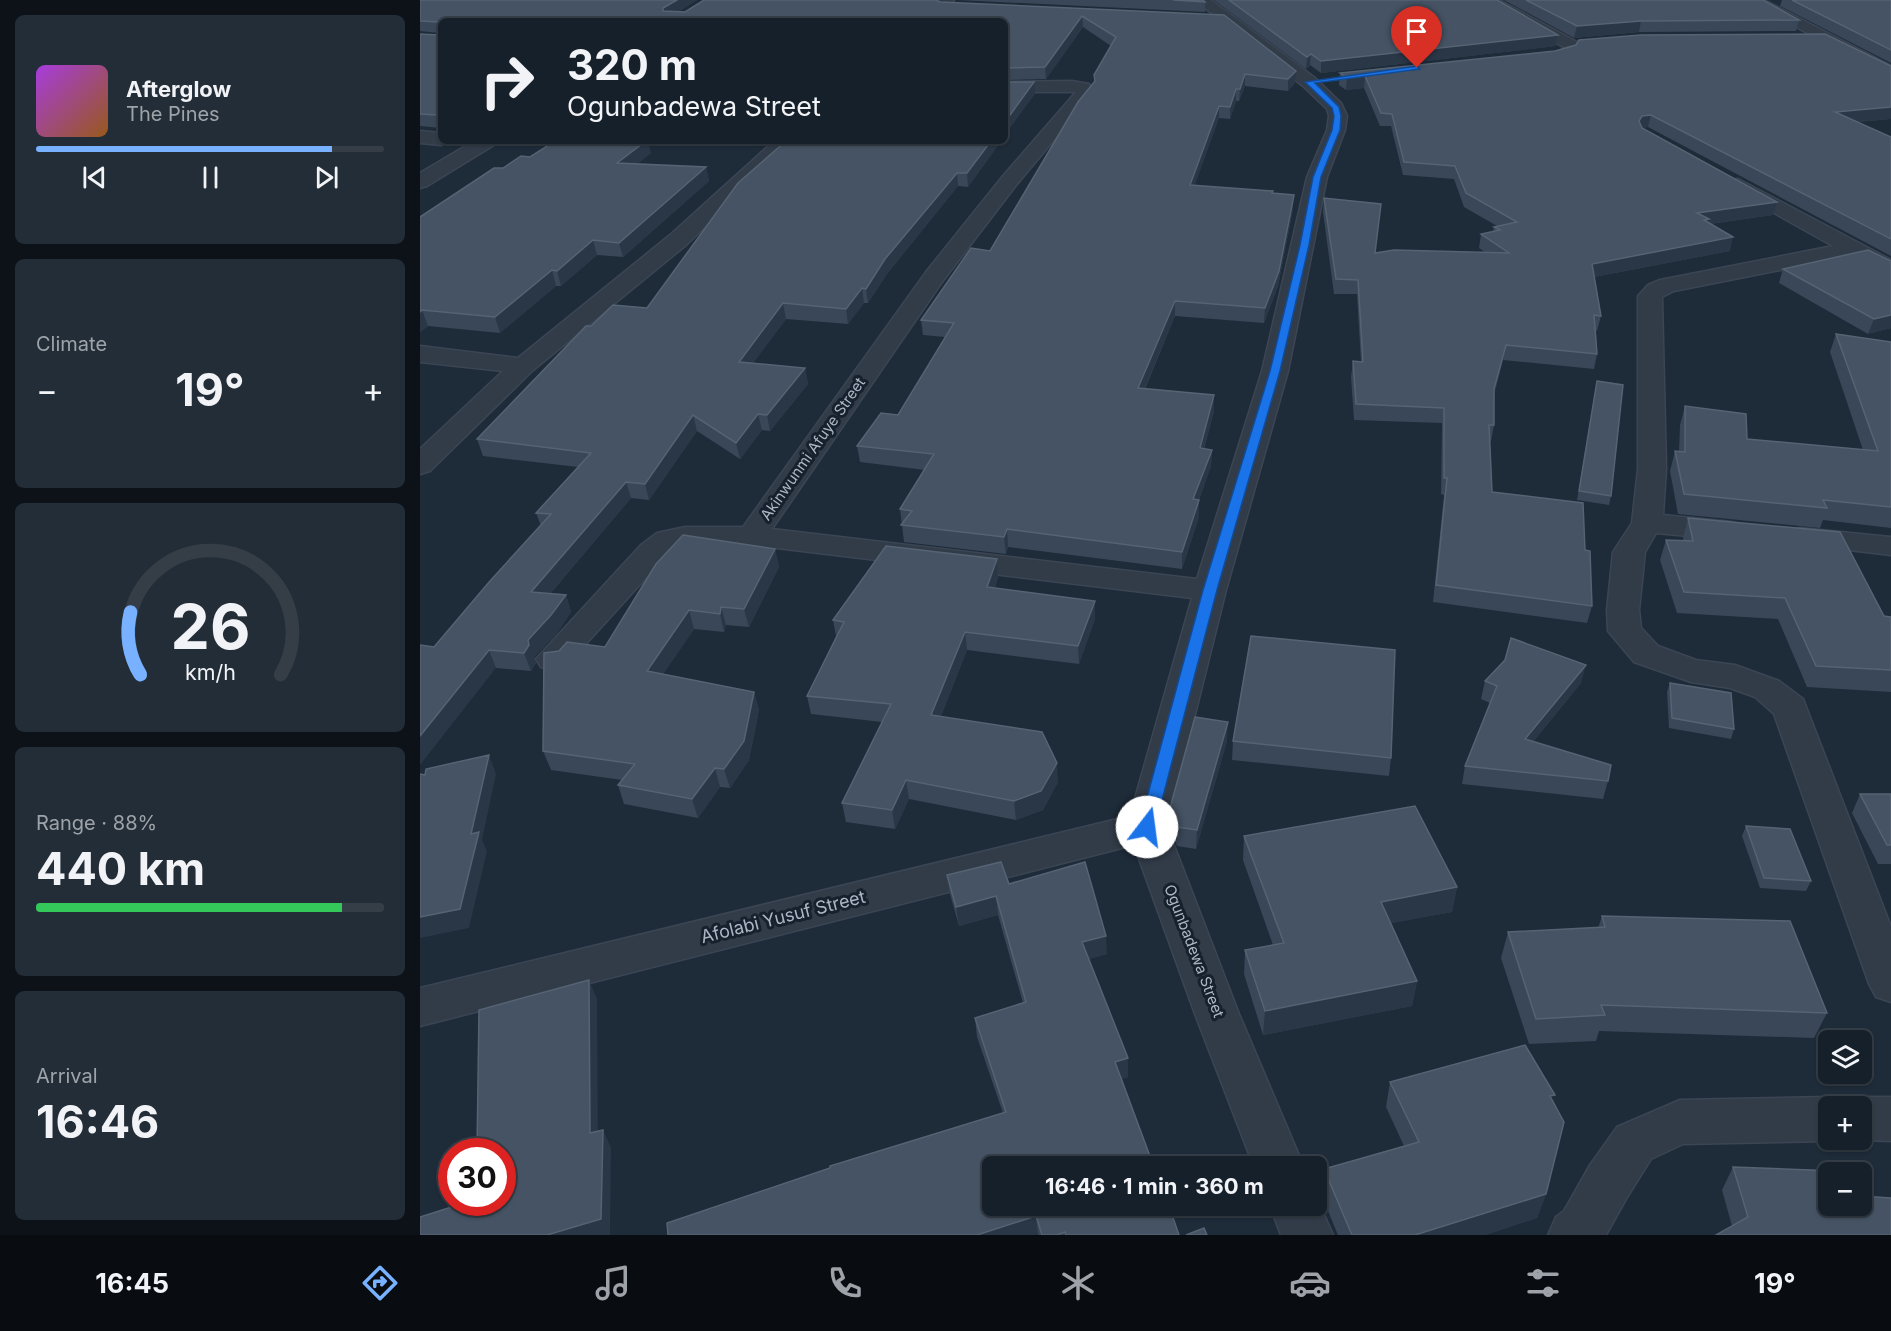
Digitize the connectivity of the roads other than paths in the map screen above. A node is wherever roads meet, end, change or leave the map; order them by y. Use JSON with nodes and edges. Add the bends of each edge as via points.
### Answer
{"nodes":[{"id":1,"x":1202,"y":0,"type":"edge"},
{"id":2,"x":1488,"y":0,"type":"edge"},
{"id":3,"x":1753,"y":0,"type":"edge"},
{"id":4,"x":944,"y":3,"type":"edge"},
{"id":5,"x":964,"y":7,"type":"edge"},
{"id":6,"x":926,"y":18,"type":"edge"},
{"id":7,"x":1206,"y":19,"type":"edge"},
{"id":8,"x":1229,"y":20,"type":"junction"},
{"id":9,"x":1788,"y":38,"type":"edge"},
{"id":10,"x":1822,"y":38,"type":"junction"},
{"id":11,"x":1592,"y":43,"type":"edge"},
{"id":12,"x":1571,"y":45,"type":"junction"},
{"id":13,"x":1553,"y":55,"type":"edge"},
{"id":14,"x":1891,"y":73,"type":"edge"},
{"id":15,"x":1008,"y":87,"type":"edge"},
{"id":16,"x":420,"y":137,"type":"edge"},
{"id":17,"x":438,"y":139,"type":"edge"},
{"id":18,"x":477,"y":144,"type":"edge"},
{"id":19,"x":783,"y":144,"type":"edge"},
{"id":20,"x":1719,"y":175,"type":"edge"},
{"id":21,"x":420,"y":182,"type":"edge"},
{"id":22,"x":1854,"y":249,"type":"junction"},
{"id":23,"x":1891,"y":268,"type":"edge"},
{"id":24,"x":420,"y":354,"type":"edge"},
{"id":25,"x":523,"y":366,"type":"junction"},
{"id":26,"x":420,"y":465,"type":"edge"},
{"id":27,"x":1647,"y":523,"type":"junction"},
{"id":28,"x":752,"y":536,"type":"junction"},
{"id":29,"x":1891,"y":546,"type":"edge"},
{"id":30,"x":1210,"y":590,"type":"junction"},
{"id":31,"x":553,"y":659,"type":"edge"},
{"id":32,"x":1147,"y":827,"type":"junction"},
{"id":33,"x":1891,"y":984,"type":"edge"},
{"id":34,"x":420,"y":1007,"type":"edge"},
{"id":35,"x":1818,"y":1119,"type":"edge"},
{"id":36,"x":1872,"y":1119,"type":"edge"},
{"id":37,"x":1891,"y":1119,"type":"edge"},
{"id":38,"x":1275,"y":1156,"type":"edge"},
{"id":39,"x":1299,"y":1216,"type":"edge"},
{"id":40,"x":1307,"y":1235,"type":"edge"},
{"id":41,"x":1574,"y":1235,"type":"edge"}],
"edges":[{"from":1,"to":8,"type":"street"},
{"from":2,"to":12,"type":"street"},
{"from":3,"to":10,"type":"street"},
{"from":4,"to":5,"type":"street"},
{"from":4,"to":6,"type":"street"},
{"from":7,"to":8,"type":"street"},
{"from":8,"to":30,"type":"street","via":[[1320,80],[1338,116],[1317,177],[1275,371]]},
{"from":9,"to":10,"type":"street"},
{"from":10,"to":14,"type":"street"},
{"from":11,"to":12,"type":"street"},
{"from":12,"to":13,"type":"street","via":[[1567,51]]},
{"from":15,"to":28,"type":"street","name":"Akinwunmi Afuye Street","via":[[1072,86],[1083,88],[1085,93],[934,277]]},
{"from":16,"to":17,"type":"street"},
{"from":18,"to":21,"type":"street"},
{"from":19,"to":25,"type":"street","via":[[678,240]]},
{"from":20,"to":22,"type":"street"},
{"from":22,"to":23,"type":"street"},
{"from":22,"to":27,"type":"street","via":[[1668,285],[1650,296],[1652,469]]},
{"from":24,"to":25,"type":"street"},
{"from":25,"to":26,"type":"street"},
{"from":27,"to":29,"type":"street"},
{"from":27,"to":33,"type":"street","via":[[1629,552],[1623,610],[1625,631],[1646,654],[1691,671],[1735,677],[1767,689],[1790,708]]},
{"from":28,"to":30,"type":"street","name":"Akinwunmi Afuye Street"},
{"from":28,"to":31,"type":"street","via":[[685,536],[668,540],[652,552]]},
{"from":30,"to":32,"type":"street"},
{"from":32,"to":34,"type":"street","name":"Afolabi Yusuf Street"},
{"from":32,"to":38,"type":"street","name":"Ogunbadewa Street"},
{"from":35,"to":41,"type":"street","via":[[1680,1122],[1634,1143],[1582,1229]]},
{"from":36,"to":37,"type":"street"},
{"from":39,"to":40,"type":"street"}]}
